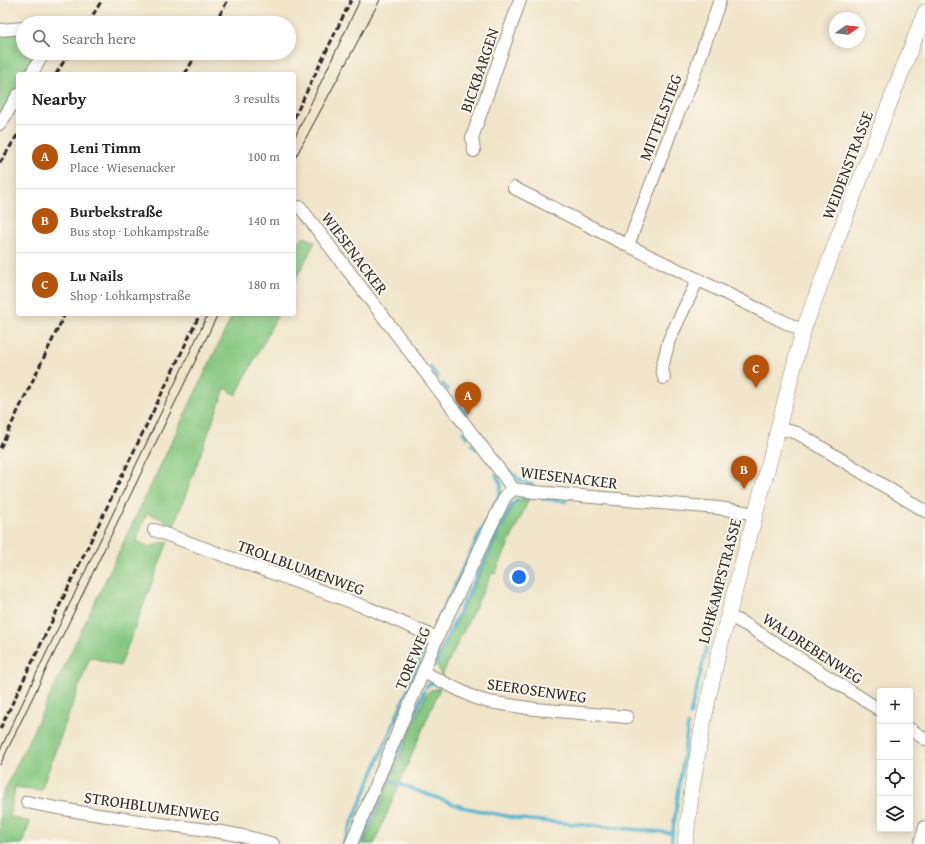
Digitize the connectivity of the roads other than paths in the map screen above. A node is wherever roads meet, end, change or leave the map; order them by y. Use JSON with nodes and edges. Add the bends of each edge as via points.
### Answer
{"nodes":[{"id":1,"x":520,"y":0,"type":"edge"},
{"id":2,"x":720,"y":0,"type":"edge"},
{"id":3,"x":925,"y":12,"type":"edge"},
{"id":4,"x":16,"y":29,"type":"edge"},
{"id":5,"x":0,"y":30,"type":"edge"},
{"id":6,"x":40,"y":60,"type":"edge"},
{"id":7,"x":32,"y":72,"type":"edge"},
{"id":8,"x":16,"y":98,"type":"edge"},
{"id":9,"x":0,"y":124,"type":"edge"},
{"id":10,"x":474,"y":152,"type":"dead end"},
{"id":11,"x":514,"y":188,"type":"dead end"},
{"id":12,"x":300,"y":207,"type":"dead end"},
{"id":13,"x":626,"y":244,"type":"junction"},
{"id":14,"x":698,"y":279,"type":"junction"},
{"id":15,"x":802,"y":331,"type":"junction"},
{"id":16,"x":664,"y":378,"type":"dead end"},
{"id":17,"x":778,"y":428,"type":"junction"},
{"id":18,"x":513,"y":489,"type":"junction"},
{"id":19,"x":925,"y":511,"type":"edge"},
{"id":20,"x":755,"y":515,"type":"junction"},
{"id":21,"x":154,"y":530,"type":"dead end"},
{"id":22,"x":728,"y":617,"type":"junction"},
{"id":23,"x":436,"y":638,"type":"junction"},
{"id":24,"x":423,"y":672,"type":"junction"},
{"id":25,"x":877,"y":708,"type":"edge"},
{"id":26,"x":628,"y":717,"type":"dead end"},
{"id":27,"x":913,"y":731,"type":"edge"},
{"id":28,"x":925,"y":739,"type":"edge"},
{"id":29,"x":27,"y":802,"type":"dead end"},
{"id":30,"x":925,"y":827,"type":"edge"},
{"id":31,"x":273,"y":844,"type":"edge"},
{"id":32,"x":351,"y":844,"type":"edge"},
{"id":33,"x":685,"y":844,"type":"edge"},
{"id":34,"x":920,"y":844,"type":"edge"}],
"edges":[{"from":1,"to":10,"type":"street","name":"BICKBARGEN","via":[[472,138]]},
{"from":2,"to":13,"type":"street","name":"MITTELSTIEG","via":[[690,86]]},
{"from":3,"to":15,"type":"street","name":"WEIDENSTRASSE"},
{"from":4,"to":5,"type":"street"},
{"from":6,"to":7,"type":"street"},
{"from":8,"to":9,"type":"street"},
{"from":11,"to":13,"type":"street"},
{"from":12,"to":18,"type":"street","name":"WIESENACKER"},
{"from":13,"to":14,"type":"street"},
{"from":14,"to":15,"type":"street"},
{"from":14,"to":16,"type":"street","via":[[669,340],[662,368]]},
{"from":15,"to":17,"type":"street","name":"LOHKAMPSTRASSE"},
{"from":17,"to":19,"type":"street","via":[[806,438]]},
{"from":17,"to":20,"type":"street","name":"LOHKAMPSTRASSE"},
{"from":18,"to":20,"type":"street","name":"WIESENACKER","via":[[718,508]]},
{"from":18,"to":23,"type":"street","name":"TORFWEG","via":[[505,497]]},
{"from":20,"to":22,"type":"street","name":"LOHKAMPSTRASSE"},
{"from":21,"to":23,"type":"street","name":"TROLLBLUMENWEG","via":[[368,608]]},
{"from":22,"to":25,"type":"street","name":"WALDREBENWEG","via":[[748,626]]},
{"from":22,"to":33,"type":"street","name":"LOHKAMPSTRASSE","via":[[703,722]]},
{"from":23,"to":24,"type":"street","name":"TORFWEG"},
{"from":24,"to":26,"type":"street","name":"SEEROSENWEG","via":[[475,698],[489,702],[535,709]]},
{"from":24,"to":32,"type":"street","name":"TORFWEG"},
{"from":27,"to":28,"type":"street"},
{"from":29,"to":31,"type":"street","name":"STROHBLUMENWEG","via":[[232,834]]},
{"from":30,"to":34,"type":"street"}]}
